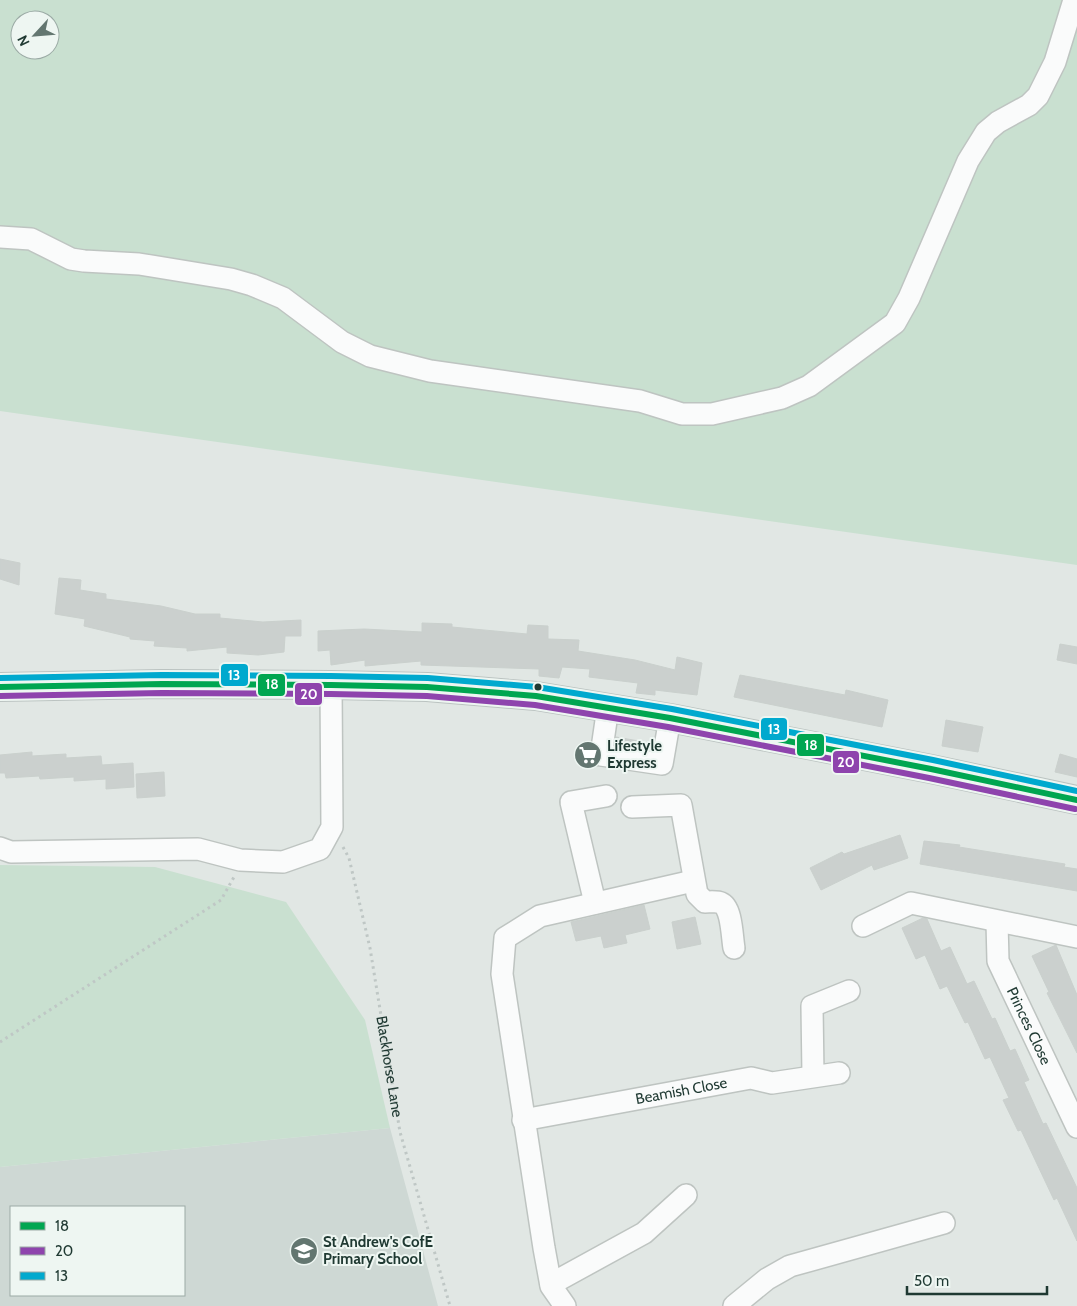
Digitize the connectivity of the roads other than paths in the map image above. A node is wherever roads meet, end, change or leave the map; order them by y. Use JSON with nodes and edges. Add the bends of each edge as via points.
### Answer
{"nodes":[{"id":1,"x":1074,"y":0,"type":"edge"},
{"id":2,"x":0,"y":237,"type":"edge"},
{"id":3,"x":331,"y":685,"type":"junction"},
{"id":4,"x":0,"y":687,"type":"edge"},
{"id":5,"x":608,"y":707,"type":"junction"},
{"id":6,"x":670,"y":718,"type":"junction"},
{"id":7,"x":606,"y":796,"type":"dead end"},
{"id":8,"x":1077,"y":800,"type":"edge"},
{"id":9,"x":632,"y":807,"type":"dead end"},
{"id":10,"x":0,"y":848,"type":"edge"},
{"id":11,"x":693,"y":881,"type":"junction"},
{"id":12,"x":595,"y":903,"type":"junction"},
{"id":13,"x":997,"y":922,"type":"junction"},
{"id":14,"x":863,"y":926,"type":"dead end"},
{"id":15,"x":1077,"y":937,"type":"edge"},
{"id":16,"x":734,"y":948,"type":"dead end"},
{"id":17,"x":849,"y":992,"type":"dead end"},
{"id":18,"x":839,"y":1072,"type":"dead end"},
{"id":19,"x":813,"y":1075,"type":"junction"},
{"id":20,"x":524,"y":1120,"type":"junction"},
{"id":21,"x":1077,"y":1127,"type":"edge"},
{"id":22,"x":686,"y":1195,"type":"dead end"},
{"id":23,"x":944,"y":1223,"type":"dead end"},
{"id":24,"x":551,"y":1284,"type":"junction"},
{"id":25,"x":565,"y":1306,"type":"edge"},
{"id":26,"x":734,"y":1306,"type":"edge"}],
"edges":[{"from":1,"to":2,"type":"street","via":[[1055,62],[1038,96],[1029,105],[998,122],[977,146],[895,323],[809,386],[782,398],[712,414],[682,414],[640,401],[430,370],[370,356],[342,342],[283,298],[252,285],[139,264],[71,259],[31,239]]},
{"from":3,"to":4,"type":"main road"},
{"from":3,"to":5,"type":"main road","via":[[427,687],[536,696]]},
{"from":3,"to":10,"type":"street","via":[[332,827],[320,849],[283,862],[244,860],[198,849],[11,852]]},
{"from":5,"to":6,"type":"main road"},
{"from":5,"to":6,"type":"street","via":[[601,755],[662,764]]},
{"from":6,"to":8,"type":"main road"},
{"from":7,"to":12,"type":"street","via":[[571,802]]},
{"from":9,"to":11,"type":"street","via":[[681,805]]},
{"from":11,"to":12,"type":"street"},
{"from":11,"to":16,"type":"street","via":[[702,900],[720,902],[728,909]]},
{"from":12,"to":20,"type":"street","via":[[540,916],[505,938],[502,974]]},
{"from":13,"to":14,"type":"street","via":[[910,904]]},
{"from":13,"to":15,"type":"street"},
{"from":13,"to":21,"type":"street","name":"Princes Close","via":[[998,961]]},
{"from":17,"to":19,"type":"street","via":[[812,1006]]},
{"from":18,"to":19,"type":"street","name":"Beamish Close"},
{"from":19,"to":20,"type":"street","name":"Beamish Close","via":[[772,1083],[751,1078]]},
{"from":20,"to":24,"type":"street"},
{"from":22,"to":24,"type":"street","via":[[644,1233]]},
{"from":23,"to":26,"type":"street","via":[[790,1266],[767,1279]]},
{"from":24,"to":25,"type":"street"}]}
